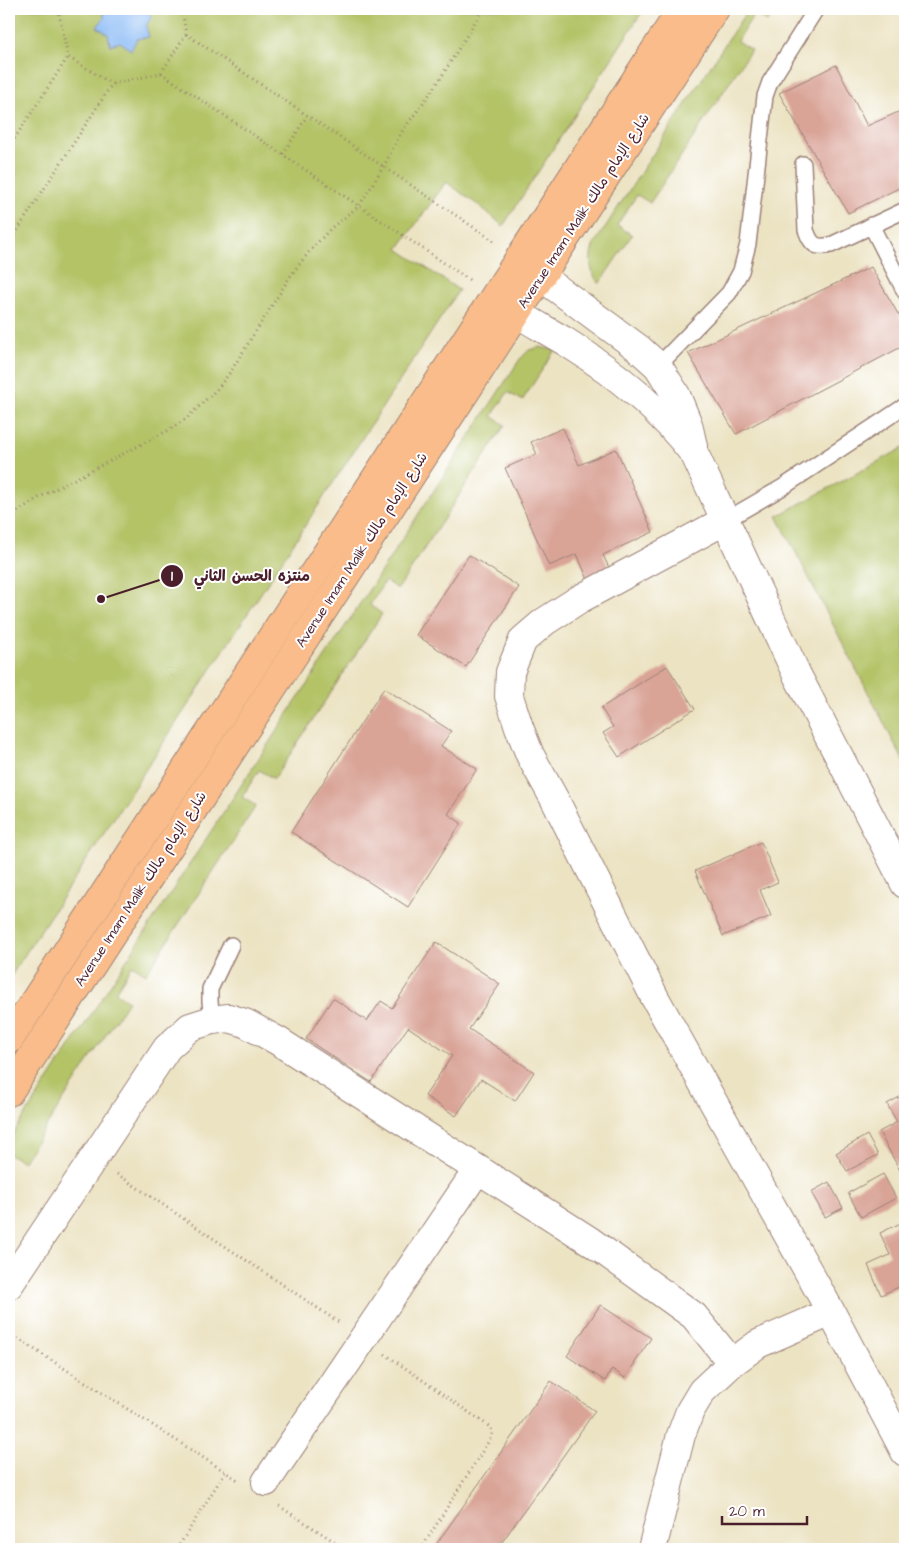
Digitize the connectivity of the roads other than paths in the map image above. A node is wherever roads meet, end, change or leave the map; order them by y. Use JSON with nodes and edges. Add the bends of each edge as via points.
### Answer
{"nodes":[{"id":1,"x":682,"y":9,"type":"edge"},
{"id":2,"x":716,"y":9,"type":"edge"},
{"id":3,"x":816,"y":9,"type":"edge"},
{"id":4,"x":803,"y":164,"type":"dead end"},
{"id":5,"x":905,"y":210,"type":"edge"},
{"id":6,"x":871,"y":225,"type":"junction"},
{"id":7,"x":518,"y":260,"type":"junction"},
{"id":8,"x":540,"y":276,"type":"junction"},
{"id":9,"x":905,"y":292,"type":"edge"},
{"id":10,"x":494,"y":298,"type":"junction"},
{"id":11,"x":516,"y":314,"type":"junction"},
{"id":12,"x":658,"y":366,"type":"junction"},
{"id":13,"x":905,"y":406,"type":"edge"},
{"id":14,"x":695,"y":455,"type":"junction"},
{"id":15,"x":726,"y":520,"type":"junction"},
{"id":16,"x":905,"y":884,"type":"edge"},
{"id":17,"x":231,"y":945,"type":"dead end"},
{"id":18,"x":212,"y":1020,"type":"junction"},
{"id":19,"x":9,"y":1040,"type":"edge"},
{"id":20,"x":9,"y":1092,"type":"edge"},
{"id":21,"x":478,"y":1169,"type":"junction"},
{"id":22,"x":9,"y":1286,"type":"edge"},
{"id":23,"x":831,"y":1312,"type":"junction"},
{"id":24,"x":732,"y":1362,"type":"junction"},
{"id":25,"x":905,"y":1452,"type":"edge"},
{"id":26,"x":262,"y":1490,"type":"road end"},
{"id":27,"x":652,"y":1549,"type":"edge"}],
"edges":[{"from":1,"to":7,"type":"main road","name":"Avenue Imam Malik شارع الإمام مالك"},
{"from":2,"to":8,"type":"main road","name":"Avenue Imam Malik شارع الإمام مالك"},
{"from":3,"to":12,"type":"lane","via":[[770,82],[765,96],[748,244],[741,271],[729,293]]},
{"from":4,"to":6,"type":"lane","via":[[806,230],[815,246],[831,245]]},
{"from":5,"to":6,"type":"lane"},
{"from":6,"to":9,"type":"lane"},
{"from":7,"to":8,"type":"street"},
{"from":7,"to":10,"type":"main road","name":"Avenue Imam Malik شارع الإمام مالك"},
{"from":8,"to":11,"type":"main road","name":"Avenue Imam Malik شارع الإمام مالك"},
{"from":8,"to":12,"type":"street"},
{"from":10,"to":11,"type":"street"},
{"from":10,"to":19,"type":"main road","name":"Avenue Imam Malik شارع الإمام مالك"},
{"from":11,"to":14,"type":"street","via":[[566,342],[622,380],[658,411]]},
{"from":11,"to":20,"type":"main road","name":"Avenue Imam Malik شارع الإمام مالك"},
{"from":12,"to":14,"type":"street","via":[[676,395],[688,424]]},
{"from":13,"to":15,"type":"lane"},
{"from":14,"to":15,"type":"street"},
{"from":15,"to":16,"type":"street","via":[[797,675]]},
{"from":15,"to":23,"type":"street","via":[[578,600],[544,622],[523,640],[510,672],[509,696],[530,755],[655,998]]},
{"from":17,"to":18,"type":"lane","via":[[210,989]]},
{"from":18,"to":21,"type":"street","via":[[229,1018],[245,1022]]},
{"from":18,"to":22,"type":"street","via":[[190,1027],[167,1048]]},
{"from":21,"to":24,"type":"street","via":[[590,1241],[694,1316]]},
{"from":21,"to":26,"type":"street"},
{"from":23,"to":24,"type":"street","via":[[758,1344]]},
{"from":23,"to":25,"type":"street"},
{"from":24,"to":27,"type":"street","via":[[702,1391],[690,1411]]}]}
